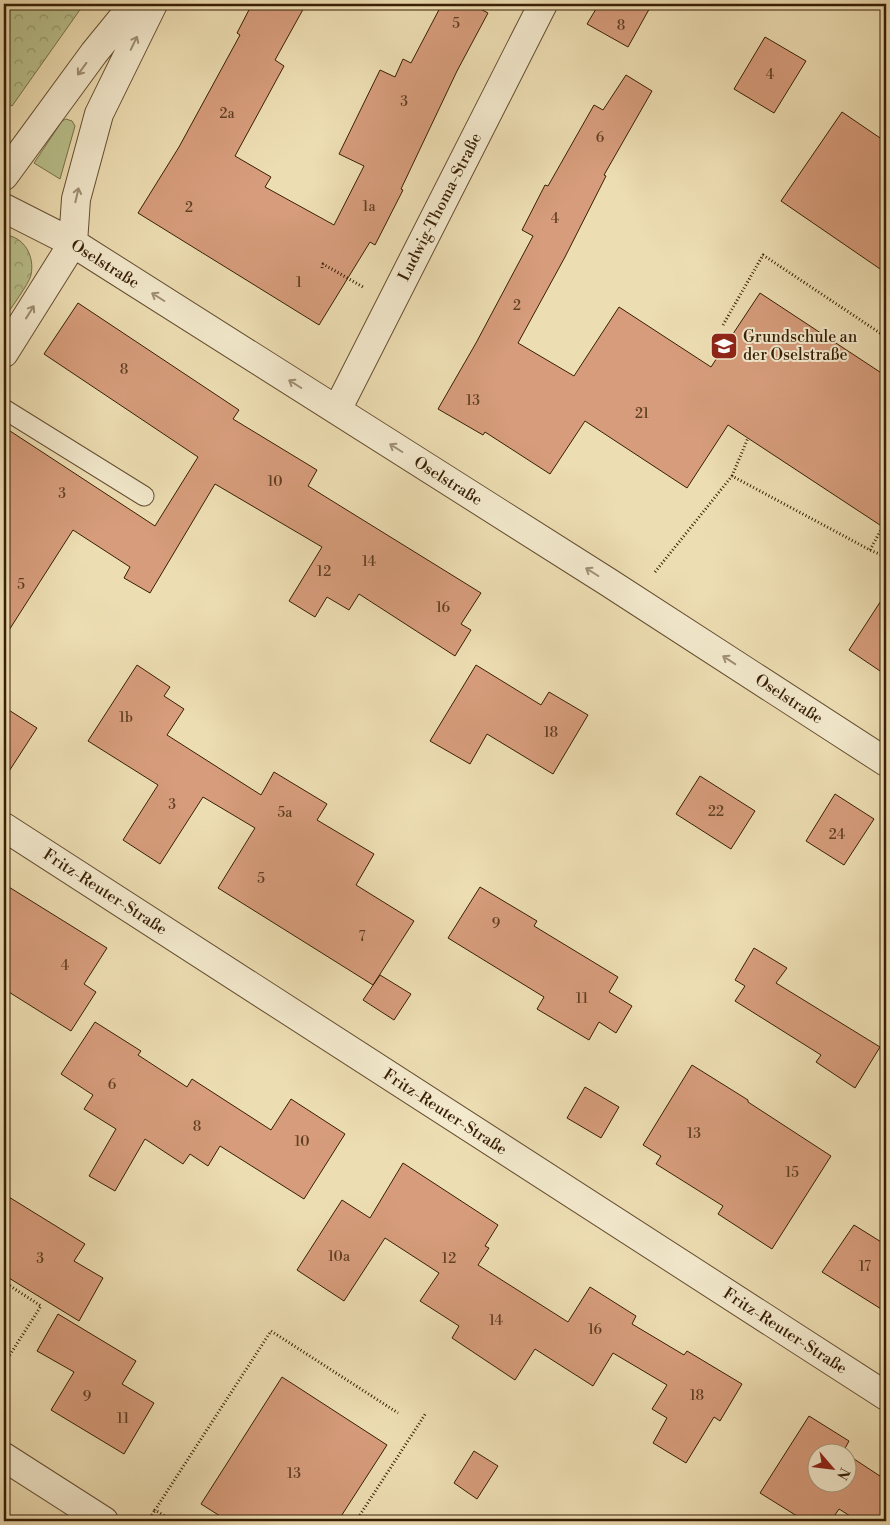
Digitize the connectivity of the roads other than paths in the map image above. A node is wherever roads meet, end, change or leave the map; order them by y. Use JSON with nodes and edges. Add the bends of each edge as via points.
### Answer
{"nodes":[{"id":1,"x":134,"y":4,"type":"edge"},
{"id":2,"x":154,"y":4,"type":"edge"},
{"id":3,"x":544,"y":4,"type":"edge"},
{"id":4,"x":4,"y":176,"type":"edge"},
{"id":5,"x":4,"y":208,"type":"edge"},
{"id":6,"x":72,"y":243,"type":"junction"},
{"id":7,"x":4,"y":353,"type":"edge"},
{"id":8,"x":4,"y":409,"type":"edge"},
{"id":9,"x":337,"y":410,"type":"junction"},
{"id":10,"x":144,"y":496,"type":"dead end"},
{"id":11,"x":886,"y":762,"type":"edge"},
{"id":12,"x":4,"y":827,"type":"edge"},
{"id":13,"x":886,"y":1396,"type":"edge"},
{"id":14,"x":4,"y":1457,"type":"edge"},
{"id":15,"x":104,"y":1521,"type":"edge"}],
"edges":[{"from":1,"to":4,"type":"street","one_way":true},
{"from":6,"to":2,"type":"street","one_way":true,"via":[[76,199],[99,114]]},
{"from":3,"to":9,"type":"street","name":"Ludwig-Thoma-Straße"},
{"from":5,"to":6,"type":"street","name":"Oselstraße"},
{"from":7,"to":6,"type":"street","one_way":true},
{"from":9,"to":6,"type":"street","name":"Oselstraße","one_way":true},
{"from":8,"to":10,"type":"lane"},
{"from":11,"to":9,"type":"street","name":"Oselstraße","one_way":true},
{"from":12,"to":13,"type":"street","name":"Fritz-Reuter-Straße"},
{"from":14,"to":15,"type":"street"}]}
